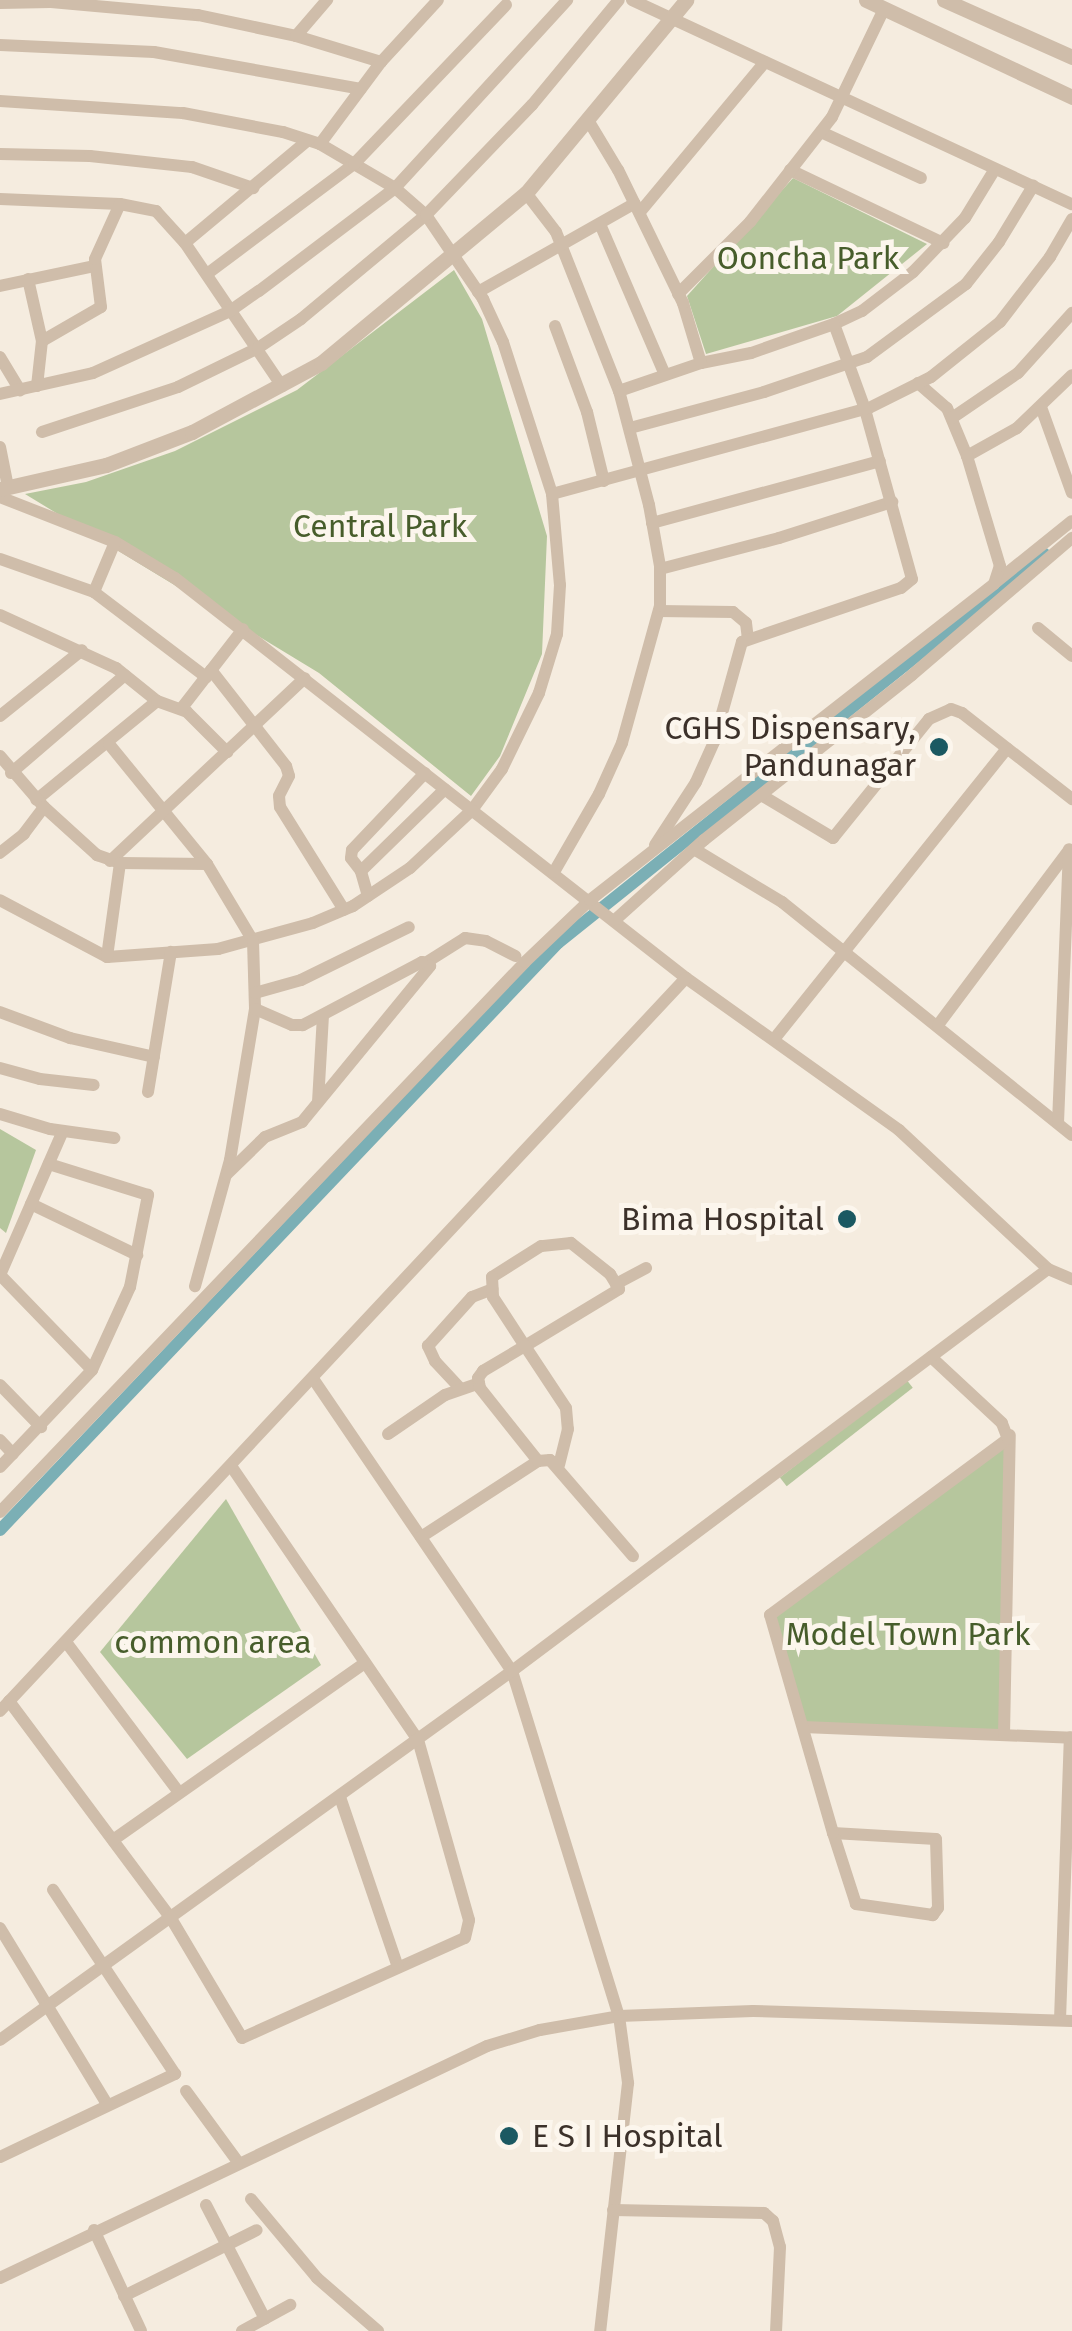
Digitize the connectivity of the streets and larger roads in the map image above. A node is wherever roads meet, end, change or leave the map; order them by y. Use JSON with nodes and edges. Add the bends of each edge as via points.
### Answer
{"nodes":[{"id":1,"x":211,"y":0,"type":"edge"},
{"id":2,"x":328,"y":0,"type":"edge"},
{"id":3,"x":438,"y":0,"type":"edge"},
{"id":4,"x":568,"y":0,"type":"edge"},
{"id":5,"x":619,"y":0,"type":"edge"},
{"id":6,"x":632,"y":0,"type":"edge"},
{"id":7,"x":686,"y":0,"type":"edge"},
{"id":8,"x":866,"y":0,"type":"edge"},
{"id":9,"x":944,"y":0,"type":"edge"},
{"id":10,"x":38,"y":1,"type":"edge"},
{"id":11,"x":58,"y":1,"type":"edge"},
{"id":12,"x":0,"y":3,"type":"edge"},
{"id":13,"x":506,"y":5,"type":"dead end"},
{"id":14,"x":884,"y":9,"type":"junction"},
{"id":15,"x":198,"y":15,"type":"junction"},
{"id":16,"x":669,"y":18,"type":"junction"},
{"id":17,"x":296,"y":36,"type":"junction"},
{"id":18,"x":0,"y":44,"type":"edge"},
{"id":19,"x":1072,"y":57,"type":"edge"},
{"id":20,"x":381,"y":62,"type":"junction"},
{"id":21,"x":765,"y":62,"type":"junction"},
{"id":22,"x":361,"y":89,"type":"junction"},
{"id":23,"x":844,"y":98,"type":"junction"},
{"id":24,"x":1072,"y":98,"type":"edge"},
{"id":25,"x":0,"y":101,"type":"edge"},
{"id":26,"x":588,"y":120,"type":"junction"},
{"id":27,"x":821,"y":132,"type":"junction"},
{"id":28,"x":314,"y":142,"type":"junction"},
{"id":29,"x":0,"y":154,"type":"edge"},
{"id":30,"x":354,"y":164,"type":"junction"},
{"id":31,"x":995,"y":168,"type":"junction"},
{"id":32,"x":790,"y":170,"type":"junction"},
{"id":33,"x":921,"y":178,"type":"dead end"},
{"id":34,"x":1033,"y":186,"type":"junction"},
{"id":35,"x":253,"y":188,"type":"junction"},
{"id":36,"x":395,"y":188,"type":"junction"},
{"id":37,"x":526,"y":193,"type":"junction"},
{"id":38,"x":0,"y":199,"type":"edge"},
{"id":39,"x":120,"y":204,"type":"junction"},
{"id":40,"x":1072,"y":204,"type":"edge"},
{"id":41,"x":637,"y":207,"type":"junction"},
{"id":42,"x":426,"y":215,"type":"junction"},
{"id":43,"x":1072,"y":219,"type":"edge"},
{"id":44,"x":600,"y":224,"type":"junction"},
{"id":45,"x":185,"y":242,"type":"junction"},
{"id":46,"x":943,"y":243,"type":"junction"},
{"id":47,"x":562,"y":246,"type":"junction"},
{"id":48,"x":454,"y":254,"type":"junction"},
{"id":49,"x":94,"y":266,"type":"junction"},
{"id":50,"x":207,"y":274,"type":"junction"},
{"id":51,"x":28,"y":279,"type":"junction"},
{"id":52,"x":0,"y":286,"type":"edge"},
{"id":53,"x":478,"y":292,"type":"junction"},
{"id":54,"x":678,"y":294,"type":"junction"},
{"id":55,"x":230,"y":311,"type":"junction"},
{"id":56,"x":1072,"y":312,"type":"edge"},
{"id":57,"x":834,"y":324,"type":"junction"},
{"id":58,"x":555,"y":326,"type":"dead end"},
{"id":59,"x":42,"y":341,"type":"junction"},
{"id":60,"x":258,"y":348,"type":"junction"},
{"id":61,"x":0,"y":357,"type":"edge"},
{"id":62,"x":701,"y":363,"type":"junction"},
{"id":63,"x":850,"y":365,"type":"junction"},
{"id":64,"x":665,"y":375,"type":"junction"},
{"id":65,"x":1072,"y":375,"type":"edge"},
{"id":66,"x":918,"y":383,"type":"junction"},
{"id":67,"x":38,"y":386,"type":"junction"},
{"id":68,"x":282,"y":386,"type":"junction"},
{"id":69,"x":20,"y":390,"type":"junction"},
{"id":70,"x":619,"y":391,"type":"junction"},
{"id":71,"x":0,"y":394,"type":"edge"},
{"id":72,"x":1041,"y":407,"type":"junction"},
{"id":73,"x":865,"y":409,"type":"junction"},
{"id":74,"x":952,"y":418,"type":"junction"},
{"id":75,"x":630,"y":428,"type":"junction"},
{"id":76,"x":42,"y":432,"type":"dead end"},
{"id":77,"x":0,"y":446,"type":"edge"},
{"id":78,"x":967,"y":456,"type":"junction"},
{"id":79,"x":880,"y":461,"type":"junction"},
{"id":80,"x":642,"y":472,"type":"junction"},
{"id":81,"x":604,"y":481,"type":"junction"},
{"id":82,"x":3,"y":491,"type":"edge"},
{"id":83,"x":1072,"y":493,"type":"edge"},
{"id":84,"x":552,"y":494,"type":"junction"},
{"id":85,"x":892,"y":502,"type":"junction"},
{"id":86,"x":1072,"y":521,"type":"edge"},
{"id":87,"x":652,"y":523,"type":"junction"},
{"id":88,"x":1072,"y":538,"type":"edge"},
{"id":89,"x":114,"y":542,"type":"junction"},
{"id":90,"x":0,"y":558,"type":"edge"},
{"id":91,"x":660,"y":569,"type":"junction"},
{"id":92,"x":994,"y":584,"type":"junction"},
{"id":93,"x":94,"y":592,"type":"junction"},
{"id":94,"x":659,"y":611,"type":"junction"},
{"id":95,"x":0,"y":616,"type":"edge"},
{"id":96,"x":1038,"y":628,"type":"dead end"},
{"id":97,"x":242,"y":629,"type":"junction"},
{"id":98,"x":748,"y":639,"type":"junction"},
{"id":99,"x":82,"y":650,"type":"junction"},
{"id":100,"x":1072,"y":656,"type":"edge"},
{"id":101,"x":125,"y":674,"type":"junction"},
{"id":102,"x":208,"y":674,"type":"junction"},
{"id":103,"x":305,"y":678,"type":"junction"},
{"id":104,"x":157,"y":701,"type":"junction"},
{"id":105,"x":182,"y":709,"type":"junction"},
{"id":106,"x":0,"y":716,"type":"edge"},
{"id":107,"x":258,"y":726,"type":"junction"},
{"id":108,"x":109,"y":744,"type":"junction"},
{"id":109,"x":1006,"y":748,"type":"junction"},
{"id":110,"x":227,"y":752,"type":"junction"},
{"id":111,"x":0,"y":756,"type":"edge"},
{"id":112,"x":11,"y":773,"type":"junction"},
{"id":113,"x":425,"y":773,"type":"junction"},
{"id":114,"x":446,"y":789,"type":"junction"},
{"id":115,"x":761,"y":795,"type":"junction"},
{"id":116,"x":1072,"y":799,"type":"edge"},
{"id":117,"x":40,"y":804,"type":"junction"},
{"id":118,"x":164,"y":809,"type":"junction"},
{"id":119,"x":472,"y":810,"type":"junction"},
{"id":120,"x":1070,"y":847,"type":"edge"},
{"id":121,"x":694,"y":849,"type":"junction"},
{"id":122,"x":0,"y":853,"type":"edge"},
{"id":123,"x":646,"y":857,"type":"junction"},
{"id":124,"x":115,"y":862,"type":"junction"},
{"id":125,"x":207,"y":864,"type":"junction"},
{"id":126,"x":362,"y":872,"type":"junction"},
{"id":127,"x":554,"y":872,"type":"junction"},
{"id":128,"x":368,"y":896,"type":"junction"},
{"id":129,"x":0,"y":900,"type":"edge"},
{"id":130,"x":592,"y":902,"type":"junction"},
{"id":131,"x":344,"y":910,"type":"junction"},
{"id":132,"x":615,"y":920,"type":"junction"},
{"id":133,"x":409,"y":926,"type":"dead end"},
{"id":134,"x":254,"y":941,"type":"junction"},
{"id":135,"x":844,"y":951,"type":"junction"},
{"id":136,"x":172,"y":952,"type":"junction"},
{"id":137,"x":107,"y":956,"type":"junction"},
{"id":138,"x":514,"y":956,"type":"dead end"},
{"id":139,"x":427,"y":962,"type":"junction"},
{"id":140,"x":686,"y":978,"type":"junction"},
{"id":141,"x":254,"y":993,"type":"junction"},
{"id":142,"x":255,"y":1009,"type":"junction"},
{"id":143,"x":0,"y":1012,"type":"edge"},
{"id":144,"x":322,"y":1016,"type":"junction"},
{"id":145,"x":938,"y":1026,"type":"junction"},
{"id":146,"x":775,"y":1038,"type":"junction"},
{"id":147,"x":154,"y":1057,"type":"junction"},
{"id":148,"x":0,"y":1068,"type":"edge"},
{"id":149,"x":94,"y":1085,"type":"dead end"},
{"id":150,"x":148,"y":1092,"type":"dead end"},
{"id":151,"x":318,"y":1102,"type":"junction"},
{"id":152,"x":0,"y":1114,"type":"edge"},
{"id":153,"x":1058,"y":1123,"type":"junction"},
{"id":154,"x":63,"y":1131,"type":"junction"},
{"id":155,"x":1072,"y":1135,"type":"edge"},
{"id":156,"x":114,"y":1138,"type":"dead end"},
{"id":157,"x":49,"y":1164,"type":"junction"},
{"id":158,"x":225,"y":1176,"type":"junction"},
{"id":159,"x":31,"y":1204,"type":"junction"},
{"id":160,"x":138,"y":1255,"type":"junction"},
{"id":161,"x":646,"y":1268,"type":"dead end"},
{"id":162,"x":1048,"y":1270,"type":"junction"},
{"id":163,"x":0,"y":1275,"type":"edge"},
{"id":164,"x":1072,"y":1279,"type":"edge"},
{"id":165,"x":616,"y":1284,"type":"junction"},
{"id":166,"x":194,"y":1286,"type":"dead end"},
{"id":167,"x":493,"y":1289,"type":"junction"},
{"id":168,"x":525,"y":1346,"type":"junction"},
{"id":169,"x":931,"y":1356,"type":"junction"},
{"id":170,"x":92,"y":1370,"type":"junction"},
{"id":171,"x":314,"y":1380,"type":"junction"},
{"id":172,"x":478,"y":1383,"type":"junction"},
{"id":173,"x":0,"y":1384,"type":"edge"},
{"id":174,"x":459,"y":1387,"type":"junction"},
{"id":175,"x":40,"y":1427,"type":"junction"},
{"id":176,"x":388,"y":1434,"type":"dead end"},
{"id":177,"x":1010,"y":1436,"type":"junction"},
{"id":178,"x":0,"y":1440,"type":"edge"},
{"id":179,"x":13,"y":1454,"type":"junction"},
{"id":180,"x":538,"y":1461,"type":"junction"},
{"id":181,"x":558,"y":1465,"type":"junction"},
{"id":182,"x":0,"y":1467,"type":"edge"},
{"id":183,"x":232,"y":1467,"type":"junction"},
{"id":184,"x":0,"y":1512,"type":"edge"},
{"id":185,"x":421,"y":1536,"type":"junction"},
{"id":186,"x":633,"y":1556,"type":"dead end"},
{"id":187,"x":66,"y":1642,"type":"junction"},
{"id":188,"x":365,"y":1662,"type":"junction"},
{"id":189,"x":512,"y":1671,"type":"junction"},
{"id":190,"x":5,"y":1706,"type":"edge"},
{"id":191,"x":803,"y":1726,"type":"junction"},
{"id":192,"x":1004,"y":1734,"type":"junction"},
{"id":193,"x":1071,"y":1738,"type":"edge"},
{"id":194,"x":418,"y":1740,"type":"junction"},
{"id":195,"x":178,"y":1791,"type":"junction"},
{"id":196,"x":340,"y":1797,"type":"junction"},
{"id":197,"x":833,"y":1833,"type":"junction"},
{"id":198,"x":113,"y":1840,"type":"junction"},
{"id":199,"x":53,"y":1890,"type":"dead end"},
{"id":200,"x":172,"y":1920,"type":"junction"},
{"id":201,"x":0,"y":1928,"type":"edge"},
{"id":202,"x":106,"y":1966,"type":"junction"},
{"id":203,"x":398,"y":1967,"type":"junction"},
{"id":204,"x":50,"y":2005,"type":"junction"},
{"id":205,"x":619,"y":2016,"type":"junction"},
{"id":206,"x":1066,"y":2020,"type":"edge"},
{"id":207,"x":0,"y":2040,"type":"edge"},
{"id":208,"x":186,"y":2091,"type":"dead end"},
{"id":209,"x":107,"y":2104,"type":"junction"},
{"id":210,"x":0,"y":2157,"type":"edge"},
{"id":211,"x":238,"y":2162,"type":"junction"},
{"id":212,"x":251,"y":2199,"type":"dead end"},
{"id":213,"x":206,"y":2206,"type":"dead end"},
{"id":214,"x":613,"y":2210,"type":"junction"},
{"id":215,"x":94,"y":2230,"type":"junction"},
{"id":216,"x":256,"y":2230,"type":"dead end"},
{"id":217,"x":226,"y":2246,"type":"junction"},
{"id":218,"x":0,"y":2278,"type":"edge"},
{"id":219,"x":124,"y":2296,"type":"junction"},
{"id":220,"x":290,"y":2305,"type":"dead end"},
{"id":221,"x":264,"y":2319,"type":"junction"},
{"id":222,"x":141,"y":2331,"type":"edge"},
{"id":223,"x":242,"y":2331,"type":"edge"},
{"id":224,"x":378,"y":2331,"type":"edge"},
{"id":225,"x":600,"y":2331,"type":"edge"},
{"id":226,"x":776,"y":2331,"type":"edge"}],
"edges":[{"from":1,"to":15,"type":"street"},
{"from":2,"to":17,"type":"street"},
{"from":3,"to":20,"type":"street"},
{"from":4,"to":36,"type":"street"},
{"from":5,"to":42,"type":"street","via":[[532,105]]},
{"from":6,"to":16,"type":"street"},
{"from":7,"to":16,"type":"street"},
{"from":8,"to":14,"type":"street"},
{"from":9,"to":19,"type":"street"},
{"from":10,"to":11,"type":"street"},
{"from":10,"to":12,"type":"street"},
{"from":11,"to":15,"type":"street"},
{"from":13,"to":30,"type":"street"},
{"from":14,"to":23,"type":"street"},
{"from":14,"to":24,"type":"street"},
{"from":15,"to":17,"type":"street"},
{"from":16,"to":21,"type":"street"},
{"from":16,"to":26,"type":"street"},
{"from":17,"to":20,"type":"street"},
{"from":18,"to":22,"type":"street","via":[[154,52]]},
{"from":20,"to":22,"type":"street"},
{"from":21,"to":23,"type":"street"},
{"from":21,"to":41,"type":"street"},
{"from":22,"to":28,"type":"street"},
{"from":23,"to":27,"type":"street"},
{"from":23,"to":31,"type":"street"},
{"from":25,"to":28,"type":"street","via":[[231,119]]},
{"from":26,"to":37,"type":"street"},
{"from":26,"to":41,"type":"street"},
{"from":27,"to":32,"type":"street"},
{"from":27,"to":33,"type":"street"},
{"from":28,"to":30,"type":"street"},
{"from":28,"to":35,"type":"street"},
{"from":29,"to":35,"type":"street","via":[[192,167]]},
{"from":30,"to":36,"type":"street"},
{"from":30,"to":50,"type":"street"},
{"from":31,"to":34,"type":"street"},
{"from":31,"to":46,"type":"street"},
{"from":32,"to":46,"type":"street"},
{"from":32,"to":54,"type":"street","via":[[725,250]]},
{"from":34,"to":40,"type":"street"},
{"from":34,"to":63,"type":"street","via":[[966,284]]},
{"from":35,"to":45,"type":"street"},
{"from":36,"to":42,"type":"street"},
{"from":36,"to":55,"type":"street"},
{"from":37,"to":47,"type":"street"},
{"from":37,"to":48,"type":"street"},
{"from":38,"to":39,"type":"street"},
{"from":39,"to":45,"type":"street","via":[[156,211]]},
{"from":39,"to":49,"type":"street"},
{"from":41,"to":44,"type":"street"},
{"from":41,"to":54,"type":"street"},
{"from":42,"to":48,"type":"street"},
{"from":42,"to":60,"type":"street"},
{"from":43,"to":66,"type":"street","via":[[1000,322]]},
{"from":44,"to":47,"type":"street"},
{"from":44,"to":64,"type":"street"},
{"from":45,"to":50,"type":"street"},
{"from":46,"to":57,"type":"street","via":[[886,295]]},
{"from":47,"to":53,"type":"street"},
{"from":47,"to":70,"type":"street"},
{"from":48,"to":53,"type":"street"},
{"from":48,"to":68,"type":"street","via":[[347,344]]},
{"from":49,"to":51,"type":"street"},
{"from":49,"to":59,"type":"street","via":[[100,310]]},
{"from":50,"to":55,"type":"street"},
{"from":51,"to":52,"type":"street"},
{"from":51,"to":59,"type":"street"},
{"from":53,"to":84,"type":"street","via":[[503,342]]},
{"from":54,"to":62,"type":"street"},
{"from":55,"to":60,"type":"street"},
{"from":55,"to":67,"type":"street","via":[[93,373]]},
{"from":56,"to":74,"type":"street","via":[[1018,373]]},
{"from":57,"to":62,"type":"street"},
{"from":57,"to":63,"type":"street"},
{"from":58,"to":81,"type":"street"},
{"from":59,"to":67,"type":"street"},
{"from":60,"to":68,"type":"street"},
{"from":60,"to":76,"type":"street","via":[[146,399]]},
{"from":61,"to":69,"type":"street"},
{"from":62,"to":64,"type":"street"},
{"from":63,"to":73,"type":"street"},
{"from":63,"to":75,"type":"street"},
{"from":64,"to":70,"type":"street"},
{"from":65,"to":72,"type":"street"},
{"from":66,"to":73,"type":"street"},
{"from":66,"to":74,"type":"street"},
{"from":67,"to":69,"type":"street"},
{"from":68,"to":82,"type":"street","via":[[192,432],[106,465]]},
{"from":69,"to":71,"type":"street"},
{"from":70,"to":75,"type":"street"},
{"from":72,"to":78,"type":"street"},
{"from":72,"to":83,"type":"street"},
{"from":73,"to":79,"type":"street"},
{"from":73,"to":80,"type":"street"},
{"from":74,"to":78,"type":"street"},
{"from":75,"to":80,"type":"street"},
{"from":77,"to":82,"type":"street"},
{"from":78,"to":92,"type":"street","via":[[1000,566]]},
{"from":79,"to":85,"type":"street"},
{"from":79,"to":87,"type":"street"},
{"from":80,"to":81,"type":"street"},
{"from":80,"to":87,"type":"street"},
{"from":81,"to":84,"type":"street"},
{"from":82,"to":89,"type":"street"},
{"from":84,"to":119,"type":"street","via":[[557,634],[502,770]]},
{"from":85,"to":91,"type":"street"},
{"from":85,"to":98,"type":"street","via":[[913,568],[908,584]]},
{"from":86,"to":92,"type":"street"},
{"from":87,"to":91,"type":"street"},
{"from":88,"to":115,"type":"street"},
{"from":89,"to":93,"type":"street"},
{"from":89,"to":97,"type":"street"},
{"from":90,"to":93,"type":"street"},
{"from":91,"to":94,"type":"street"},
{"from":92,"to":123,"type":"street"},
{"from":93,"to":102,"type":"street"},
{"from":94,"to":98,"type":"street","via":[[733,612],[746,623]]},
{"from":94,"to":127,"type":"street","via":[[622,743]]},
{"from":95,"to":99,"type":"street"},
{"from":96,"to":100,"type":"street"},
{"from":97,"to":102,"type":"street"},
{"from":97,"to":103,"type":"street"},
{"from":98,"to":123,"type":"street","via":[[739,647],[714,742],[696,782]]},
{"from":99,"to":101,"type":"street"},
{"from":99,"to":106,"type":"street"},
{"from":101,"to":104,"type":"street"},
{"from":101,"to":112,"type":"street"},
{"from":102,"to":105,"type":"street"},
{"from":102,"to":107,"type":"street"},
{"from":103,"to":107,"type":"street"},
{"from":103,"to":113,"type":"street"},
{"from":104,"to":105,"type":"street"},
{"from":104,"to":108,"type":"street"},
{"from":105,"to":110,"type":"street"},
{"from":107,"to":110,"type":"street"},
{"from":107,"to":131,"type":"street","via":[[288,771],[280,807]]},
{"from":108,"to":117,"type":"street"},
{"from":108,"to":118,"type":"street"},
{"from":109,"to":115,"type":"street","via":[[962,713],[939,712],[833,838]]},
{"from":109,"to":116,"type":"street"},
{"from":109,"to":135,"type":"street"},
{"from":110,"to":118,"type":"street"},
{"from":111,"to":112,"type":"street"},
{"from":112,"to":117,"type":"street"},
{"from":113,"to":114,"type":"street"},
{"from":113,"to":126,"type":"street","via":[[352,850]]},
{"from":114,"to":119,"type":"street"},
{"from":114,"to":126,"type":"street"},
{"from":115,"to":121,"type":"street"},
{"from":117,"to":122,"type":"street","via":[[24,834]]},
{"from":117,"to":124,"type":"street","via":[[91,850]]},
{"from":118,"to":124,"type":"street"},
{"from":118,"to":125,"type":"street"},
{"from":119,"to":127,"type":"street"},
{"from":119,"to":128,"type":"street","via":[[410,868]]},
{"from":120,"to":145,"type":"street"},
{"from":120,"to":153,"type":"street"},
{"from":121,"to":132,"type":"street"},
{"from":121,"to":135,"type":"street","via":[[782,902]]},
{"from":123,"to":130,"type":"street"},
{"from":124,"to":125,"type":"street"},
{"from":124,"to":137,"type":"street"},
{"from":125,"to":134,"type":"street"},
{"from":126,"to":128,"type":"street"},
{"from":127,"to":130,"type":"street"},
{"from":128,"to":131,"type":"street"},
{"from":129,"to":137,"type":"street"},
{"from":130,"to":132,"type":"street"},
{"from":130,"to":184,"type":"street","via":[[524,962]]},
{"from":131,"to":134,"type":"street"},
{"from":132,"to":140,"type":"street"},
{"from":133,"to":141,"type":"street","via":[[301,980]]},
{"from":134,"to":136,"type":"street"},
{"from":134,"to":141,"type":"street"},
{"from":135,"to":145,"type":"street"},
{"from":135,"to":146,"type":"street"},
{"from":136,"to":137,"type":"street"},
{"from":136,"to":147,"type":"street"},
{"from":138,"to":139,"type":"street","via":[[465,938]]},
{"from":139,"to":144,"type":"street"},
{"from":139,"to":151,"type":"street","via":[[428,970]]},
{"from":140,"to":146,"type":"street"},
{"from":140,"to":171,"type":"street"},
{"from":141,"to":142,"type":"street"},
{"from":142,"to":144,"type":"street","via":[[292,1026]]},
{"from":142,"to":158,"type":"street"},
{"from":143,"to":147,"type":"street","via":[[70,1038]]},
{"from":144,"to":151,"type":"street"},
{"from":145,"to":153,"type":"street"},
{"from":146,"to":162,"type":"street","via":[[899,1130]]},
{"from":147,"to":150,"type":"street"},
{"from":148,"to":149,"type":"street"},
{"from":151,"to":158,"type":"street","via":[[296,1128],[265,1137]]},
{"from":152,"to":154,"type":"street"},
{"from":153,"to":155,"type":"street"},
{"from":154,"to":156,"type":"street"},
{"from":154,"to":157,"type":"street"},
{"from":157,"to":159,"type":"street"},
{"from":157,"to":160,"type":"street","via":[[148,1196]]},
{"from":158,"to":166,"type":"street"},
{"from":159,"to":160,"type":"street"},
{"from":159,"to":163,"type":"street"},
{"from":160,"to":170,"type":"street"},
{"from":161,"to":165,"type":"street"},
{"from":162,"to":164,"type":"street"},
{"from":162,"to":169,"type":"street"},
{"from":163,"to":170,"type":"street"},
{"from":165,"to":167,"type":"street","via":[[571,1243],[541,1246],[492,1277]]},
{"from":165,"to":168,"type":"street","via":[[619,1289]]},
{"from":167,"to":168,"type":"street"},
{"from":167,"to":174,"type":"street","via":[[472,1297],[428,1346]]},
{"from":168,"to":172,"type":"street","via":[[483,1371]]},
{"from":168,"to":181,"type":"street","via":[[566,1408]]},
{"from":169,"to":177,"type":"street"},
{"from":169,"to":189,"type":"street"},
{"from":170,"to":175,"type":"street"},
{"from":171,"to":183,"type":"street"},
{"from":171,"to":185,"type":"street"},
{"from":172,"to":174,"type":"street"},
{"from":172,"to":180,"type":"street"},
{"from":173,"to":175,"type":"street"},
{"from":174,"to":176,"type":"street"},
{"from":175,"to":179,"type":"street"},
{"from":177,"to":191,"type":"street","via":[[770,1615]]},
{"from":177,"to":192,"type":"street"},
{"from":178,"to":179,"type":"street"},
{"from":179,"to":182,"type":"street"},
{"from":180,"to":181,"type":"street"},
{"from":180,"to":185,"type":"street"},
{"from":181,"to":186,"type":"street"},
{"from":183,"to":187,"type":"street"},
{"from":183,"to":188,"type":"street"},
{"from":185,"to":189,"type":"street"},
{"from":187,"to":190,"type":"street"},
{"from":187,"to":195,"type":"street"},
{"from":188,"to":194,"type":"street"},
{"from":188,"to":195,"type":"street"},
{"from":189,"to":194,"type":"street"},
{"from":189,"to":205,"type":"street"},
{"from":190,"to":198,"type":"street"},
{"from":191,"to":192,"type":"street"},
{"from":191,"to":197,"type":"street"},
{"from":192,"to":193,"type":"street"},
{"from":193,"to":206,"type":"street"},
{"from":194,"to":196,"type":"street"},
{"from":194,"to":203,"type":"street","via":[[469,1930],[465,1938]]},
{"from":195,"to":198,"type":"street"},
{"from":196,"to":200,"type":"street"},
{"from":196,"to":203,"type":"street"},
{"from":197,"to":197,"type":"street","via":[[936,1839],[933,1915],[856,1904]]},
{"from":198,"to":200,"type":"street"},
{"from":199,"to":202,"type":"street"},
{"from":200,"to":202,"type":"street"},
{"from":200,"to":203,"type":"street","via":[[242,2038]]},
{"from":201,"to":204,"type":"street"},
{"from":202,"to":204,"type":"street"},
{"from":202,"to":209,"type":"street","via":[[175,2074]]},
{"from":204,"to":207,"type":"street"},
{"from":204,"to":209,"type":"street"},
{"from":205,"to":206,"type":"street","via":[[753,2010]]},
{"from":205,"to":211,"type":"street","via":[[487,2046]]},
{"from":205,"to":214,"type":"street","via":[[628,2083]]},
{"from":208,"to":211,"type":"street"},
{"from":209,"to":210,"type":"street"},
{"from":211,"to":215,"type":"street"},
{"from":212,"to":224,"type":"street","via":[[317,2278]]},
{"from":213,"to":217,"type":"street"},
{"from":214,"to":225,"type":"street"},
{"from":214,"to":226,"type":"street","via":[[764,2213],[780,2247]]},
{"from":215,"to":218,"type":"street"},
{"from":215,"to":219,"type":"street"},
{"from":216,"to":217,"type":"street"},
{"from":217,"to":219,"type":"street"},
{"from":217,"to":221,"type":"street"},
{"from":219,"to":222,"type":"street"},
{"from":220,"to":221,"type":"street"},
{"from":221,"to":223,"type":"street"}]}
